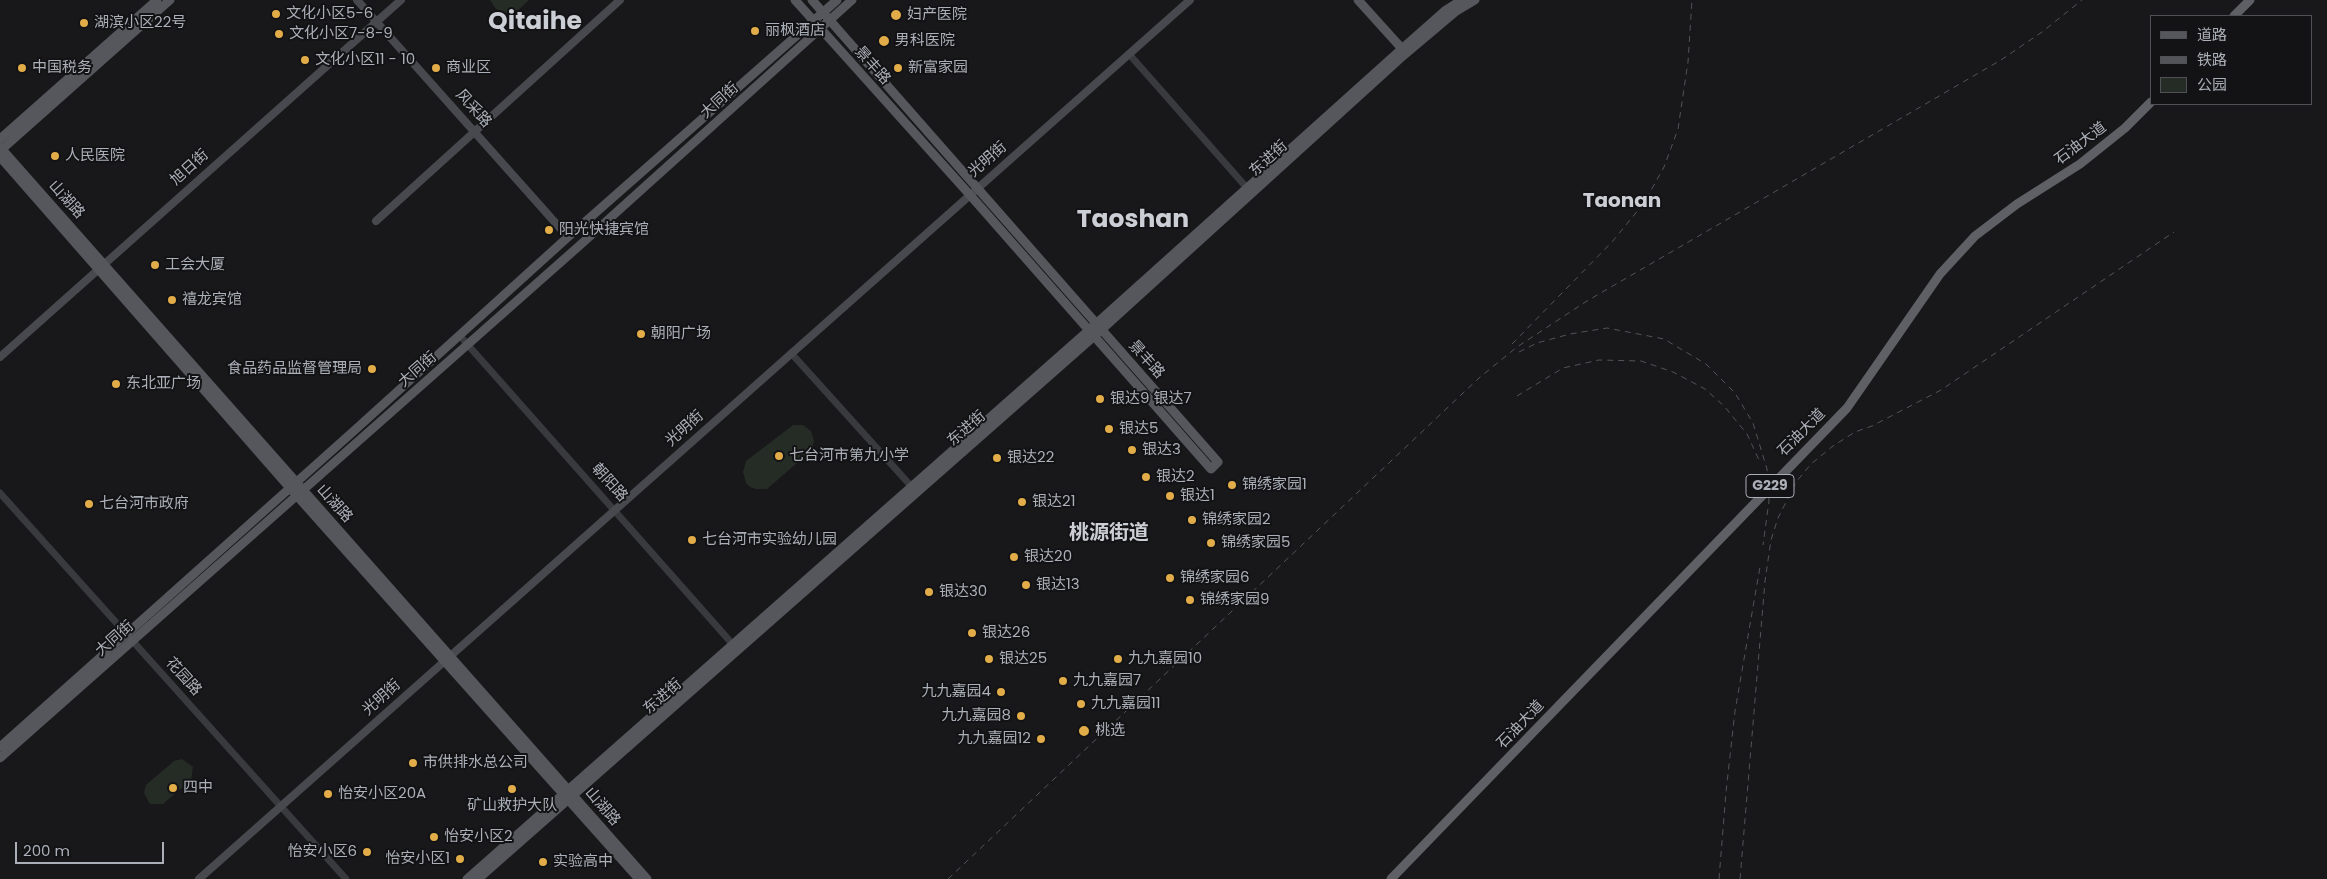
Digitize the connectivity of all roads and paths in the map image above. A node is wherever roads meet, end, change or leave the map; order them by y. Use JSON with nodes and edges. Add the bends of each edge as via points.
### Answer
{"nodes":[{"id":1,"x":157,"y":0,"type":"edge"},
{"id":2,"x":170,"y":0,"type":"edge"},
{"id":3,"x":357,"y":0,"type":"edge"},
{"id":4,"x":401,"y":0,"type":"edge"},
{"id":5,"x":620,"y":0,"type":"edge"},
{"id":6,"x":795,"y":0,"type":"edge"},
{"id":7,"x":812,"y":0,"type":"edge"},
{"id":8,"x":837,"y":0,"type":"edge"},
{"id":9,"x":852,"y":0,"type":"edge"},
{"id":10,"x":1190,"y":0,"type":"edge"},
{"id":11,"x":1358,"y":0,"type":"edge"},
{"id":12,"x":1364,"y":0,"type":"edge"},
{"id":13,"x":1462,"y":0,"type":"edge"},
{"id":14,"x":1474,"y":0,"type":"edge"},
{"id":15,"x":2250,"y":0,"type":"edge"},
{"id":16,"x":823,"y":12,"type":"junction"},
{"id":17,"x":2235,"y":15,"type":"edge"},
{"id":18,"x":830,"y":20,"type":"junction"},
{"id":19,"x":376,"y":21,"type":"junction"},
{"id":20,"x":813,"y":21,"type":"junction"},
{"id":21,"x":820,"y":29,"type":"junction"},
{"id":22,"x":127,"y":32,"type":"junction"},
{"id":23,"x":1406,"y":50,"type":"junction"},
{"id":24,"x":1129,"y":54,"type":"junction"},
{"id":25,"x":2150,"y":103,"type":"edge"},
{"id":26,"x":475,"y":132,"type":"junction"},
{"id":27,"x":0,"y":139,"type":"edge"},
{"id":28,"x":0,"y":151,"type":"edge"},
{"id":29,"x":1247,"y":188,"type":"junction"},
{"id":30,"x":974,"y":192,"type":"junction"},
{"id":31,"x":376,"y":221,"type":"dead end"},
{"id":32,"x":568,"y":237,"type":"junction"},
{"id":33,"x":101,"y":266,"type":"junction"},
{"id":34,"x":1095,"y":330,"type":"junction"},
{"id":35,"x":460,"y":336,"type":"junction"},
{"id":36,"x":468,"y":345,"type":"junction"},
{"id":37,"x":791,"y":353,"type":"junction"},
{"id":38,"x":0,"y":357,"type":"edge"},
{"id":39,"x":293,"y":485,"type":"junction"},
{"id":40,"x":911,"y":486,"type":"junction"},
{"id":41,"x":0,"y":493,"type":"edge"},
{"id":42,"x":300,"y":493,"type":"junction"},
{"id":43,"x":614,"y":510,"type":"junction"},
{"id":44,"x":126,"y":634,"type":"junction"},
{"id":45,"x":132,"y":642,"type":"junction"},
{"id":46,"x":735,"y":647,"type":"junction"},
{"id":47,"x":447,"y":658,"type":"junction"},
{"id":48,"x":0,"y":747,"type":"edge"},
{"id":49,"x":0,"y":758,"type":"edge"},
{"id":50,"x":568,"y":794,"type":"junction"},
{"id":51,"x":281,"y":806,"type":"junction"},
{"id":52,"x":199,"y":879,"type":"edge"},
{"id":53,"x":346,"y":879,"type":"edge"},
{"id":54,"x":467,"y":879,"type":"edge"},
{"id":55,"x":478,"y":879,"type":"edge"},
{"id":56,"x":638,"y":879,"type":"edge"},
{"id":57,"x":647,"y":879,"type":"edge"},
{"id":58,"x":1391,"y":879,"type":"edge"}],
"edges":[{"from":1,"to":22,"type":"main road"},
{"from":2,"to":22,"type":"main road"},
{"from":3,"to":19,"type":"main road","name":"风采路"},
{"from":4,"to":19,"type":"main road","name":"旭日街"},
{"from":5,"to":26,"type":"main road"},
{"from":6,"to":20,"type":"main road","name":"景丰路"},
{"from":7,"to":16,"type":"main road","name":"景丰路"},
{"from":8,"to":16,"type":"main road","name":"大同街"},
{"from":9,"to":18,"type":"main road","name":"大同街"},
{"from":10,"to":24,"type":"main road","name":"光明街"},
{"from":11,"to":23,"type":"main road"},
{"from":12,"to":23,"type":"main road"},
{"from":13,"to":23,"type":"main road","name":"东进街","via":[[1446,10]]},
{"from":14,"to":23,"type":"main road","name":"东进街"},
{"from":15,"to":17,"type":"highway"},
{"from":16,"to":18,"type":"main road","name":"景丰路"},
{"from":16,"to":20,"type":"main road","name":"大同街"},
{"from":18,"to":21,"type":"main road","name":"大同街"},
{"from":18,"to":30,"type":"main road","name":"景丰路"},
{"from":19,"to":26,"type":"main road","name":"风采路"},
{"from":19,"to":33,"type":"main road","name":"旭日街"},
{"from":20,"to":21,"type":"main road","name":"景丰路"},
{"from":20,"to":32,"type":"main road","name":"大同街"},
{"from":21,"to":30,"type":"main road","name":"景丰路"},
{"from":21,"to":36,"type":"main road","name":"大同街"},
{"from":22,"to":27,"type":"main road"},
{"from":22,"to":28,"type":"main road"},
{"from":23,"to":29,"type":"main road","name":"东进街"},
{"from":23,"to":34,"type":"main road","name":"东进街"},
{"from":24,"to":29,"type":"street"},
{"from":24,"to":30,"type":"main road","name":"光明街"},
{"from":25,"to":58,"type":"highway","name":"石油大道","number":"G229","via":[[2080,164],[1975,236],[1940,274],[1847,408]]},
{"from":26,"to":31,"type":"main road"},
{"from":26,"to":32,"type":"main road","name":"风采路"},
{"from":28,"to":33,"type":"main road","name":"山湖路"},
{"from":29,"to":34,"type":"main road","name":"东进街"},
{"from":30,"to":34,"type":"main road","name":"景丰路"},
{"from":30,"to":37,"type":"main road","name":"光明街"},
{"from":32,"to":35,"type":"main road","name":"大同街"},
{"from":33,"to":38,"type":"main road","name":"旭日街"},
{"from":33,"to":39,"type":"main road","name":"山湖路"},
{"from":34,"to":34,"type":"main road","name":"景丰路","via":[[1211,469],[1218,462]]},
{"from":34,"to":40,"type":"main road","name":"东进街"},
{"from":34,"to":46,"type":"main road","name":"东进街"},
{"from":35,"to":36,"type":"street","name":"朝阳路"},
{"from":35,"to":39,"type":"main road","name":"大同街"},
{"from":36,"to":42,"type":"main road","name":"大同街"},
{"from":36,"to":43,"type":"street","name":"朝阳路"},
{"from":37,"to":40,"type":"street"},
{"from":37,"to":43,"type":"main road","name":"光明街"},
{"from":39,"to":42,"type":"main road","name":"山湖路"},
{"from":39,"to":44,"type":"main road","name":"大同街"},
{"from":40,"to":46,"type":"main road","name":"东进街"},
{"from":41,"to":44,"type":"street","name":"花园路"},
{"from":42,"to":45,"type":"main road","name":"大同街"},
{"from":42,"to":47,"type":"main road","name":"山湖路"},
{"from":43,"to":46,"type":"street","name":"朝阳路"},
{"from":43,"to":47,"type":"main road","name":"光明街"},
{"from":44,"to":45,"type":"street","name":"花园路"},
{"from":44,"to":48,"type":"main road","name":"大同街"},
{"from":45,"to":49,"type":"main road","name":"大同街"},
{"from":45,"to":51,"type":"street","name":"花园路"},
{"from":46,"to":50,"type":"main road","name":"东进街"},
{"from":47,"to":50,"type":"main road","name":"山湖路"},
{"from":47,"to":51,"type":"main road","name":"光明街"},
{"from":50,"to":54,"type":"main road","name":"东进街"},
{"from":50,"to":55,"type":"main road","name":"东进街"},
{"from":50,"to":56,"type":"main road","name":"山湖路"},
{"from":50,"to":57,"type":"main road","name":"山湖路"},
{"from":51,"to":52,"type":"main road","name":"光明街"},
{"from":51,"to":53,"type":"street","name":"花园路"}]}
